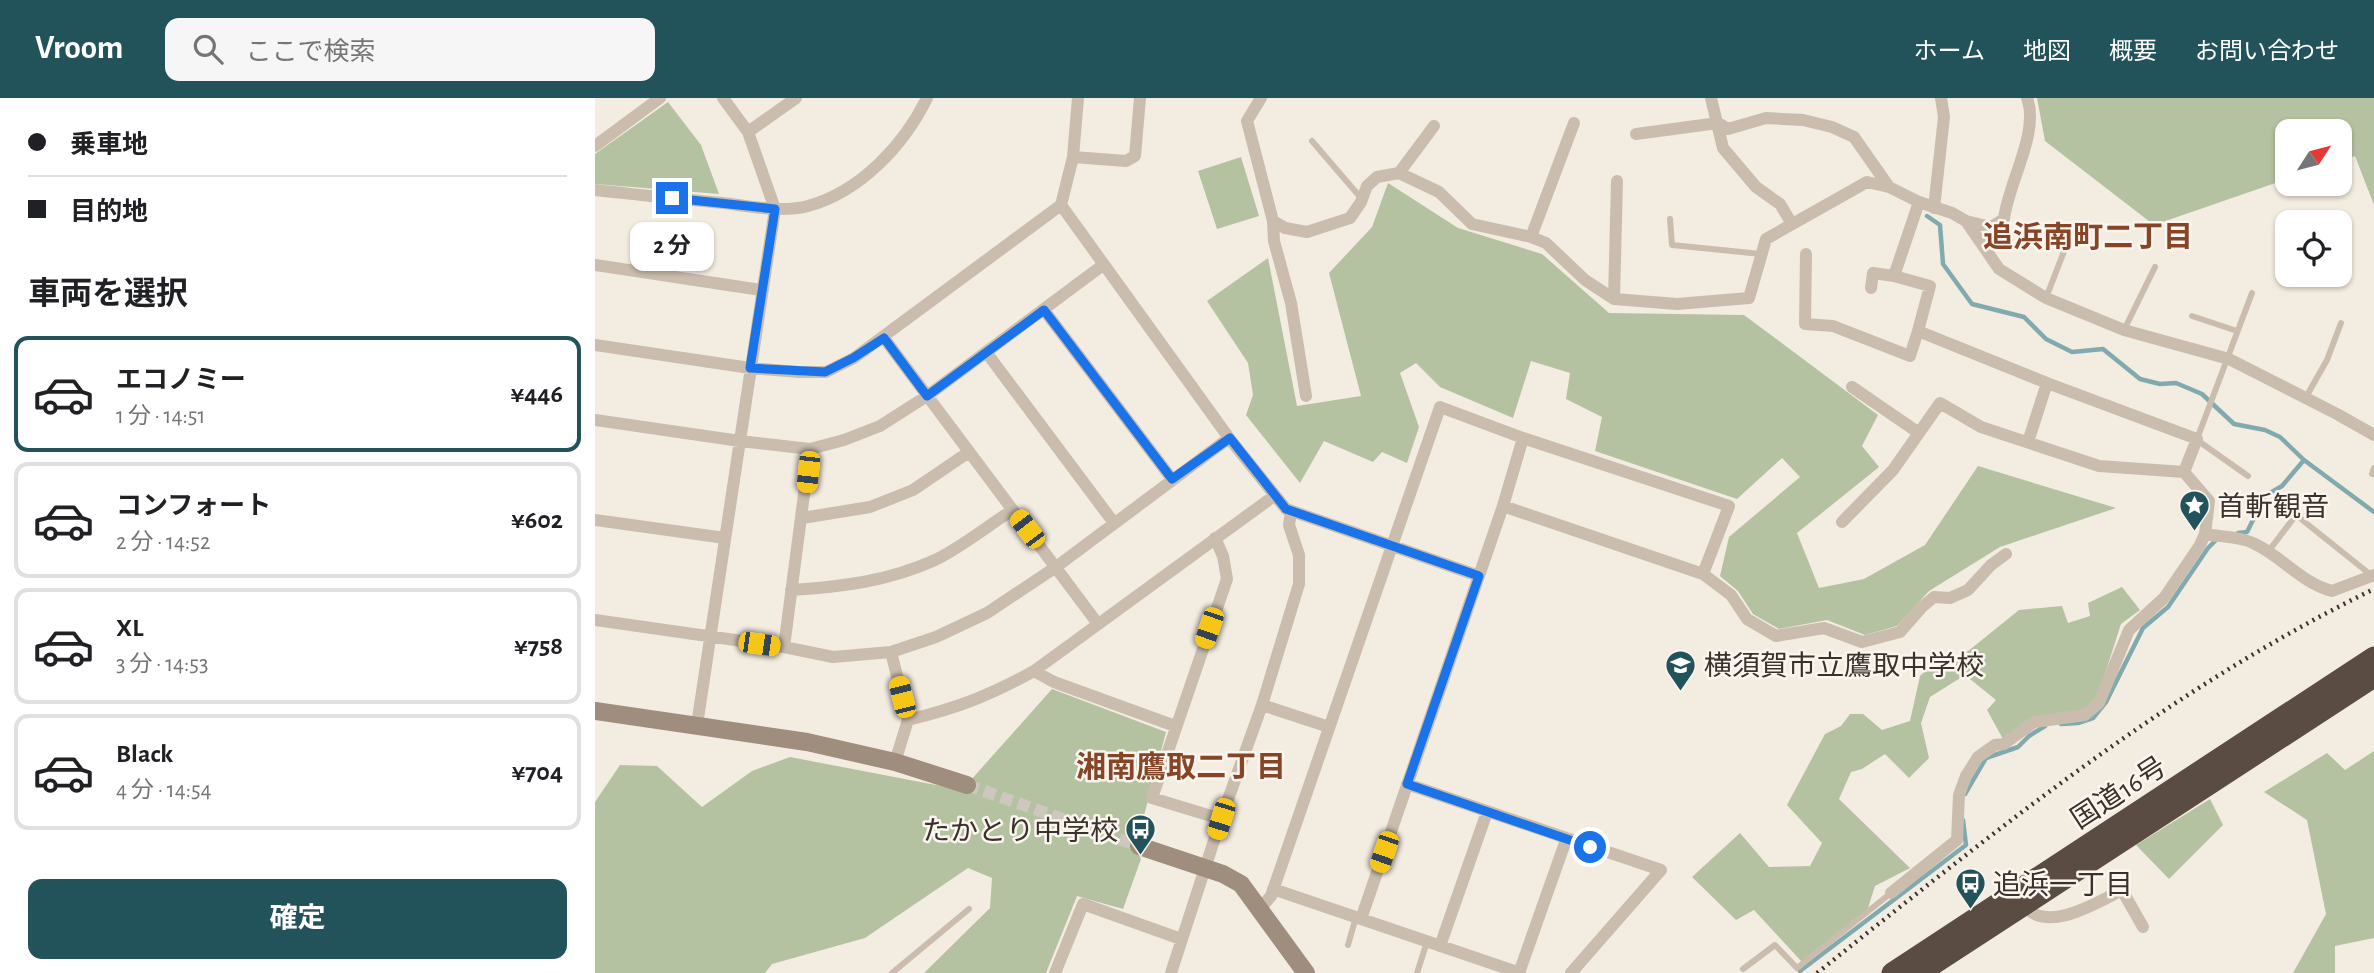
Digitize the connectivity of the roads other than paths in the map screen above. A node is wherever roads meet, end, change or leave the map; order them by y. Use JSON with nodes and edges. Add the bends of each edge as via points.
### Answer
{"nodes":[{"id":1,"x":636,"y":98,"type":"edge"},
{"id":2,"x":660,"y":98,"type":"edge"},
{"id":3,"x":723,"y":98,"type":"edge"},
{"id":4,"x":796,"y":98,"type":"edge"},
{"id":5,"x":927,"y":98,"type":"edge"},
{"id":6,"x":1078,"y":98,"type":"edge"},
{"id":7,"x":1140,"y":98,"type":"edge"},
{"id":8,"x":1261,"y":98,"type":"edge"},
{"id":9,"x":1711,"y":98,"type":"edge"},
{"id":10,"x":1941,"y":98,"type":"edge"},
{"id":11,"x":2027,"y":98,"type":"edge"},
{"id":12,"x":644,"y":109,"type":"junction"},
{"id":13,"x":1574,"y":123,"type":"dead end"},
{"id":14,"x":1718,"y":123,"type":"junction"},
{"id":15,"x":1434,"y":126,"type":"dead end"},
{"id":16,"x":748,"y":132,"type":"junction"},
{"id":17,"x":1636,"y":134,"type":"dead end"},
{"id":18,"x":1313,"y":141,"type":"dead end"},
{"id":19,"x":595,"y":146,"type":"edge"},
{"id":20,"x":1073,"y":157,"type":"junction"},
{"id":21,"x":1398,"y":173,"type":"junction"},
{"id":22,"x":1617,"y":181,"type":"dead end"},
{"id":23,"x":1889,"y":187,"type":"junction"},
{"id":24,"x":595,"y":190,"type":"edge"},
{"id":25,"x":1362,"y":199,"type":"junction"},
{"id":26,"x":1919,"y":202,"type":"junction"},
{"id":27,"x":1061,"y":205,"type":"junction"},
{"id":28,"x":1934,"y":208,"type":"junction"},
{"id":29,"x":775,"y":209,"type":"junction"},
{"id":30,"x":1670,"y":219,"type":"dead end"},
{"id":31,"x":1273,"y":221,"type":"junction"},
{"id":32,"x":1966,"y":221,"type":"junction"},
{"id":33,"x":1792,"y":224,"type":"junction"},
{"id":34,"x":1531,"y":237,"type":"junction"},
{"id":35,"x":2068,"y":241,"type":"dead end"},
{"id":36,"x":1761,"y":254,"type":"junction"},
{"id":37,"x":1806,"y":254,"type":"dead end"},
{"id":38,"x":595,"y":265,"type":"edge"},
{"id":39,"x":1103,"y":265,"type":"junction"},
{"id":40,"x":2155,"y":267,"type":"dead end"},
{"id":41,"x":1894,"y":276,"type":"junction"},
{"id":42,"x":1871,"y":288,"type":"dead end"},
{"id":43,"x":761,"y":290,"type":"junction"},
{"id":44,"x":2252,"y":293,"type":"dead end"},
{"id":45,"x":2046,"y":298,"type":"junction"},
{"id":46,"x":1614,"y":299,"type":"junction"},
{"id":47,"x":1044,"y":310,"type":"junction"},
{"id":48,"x":2192,"y":316,"type":"dead end"},
{"id":49,"x":2341,"y":323,"type":"dead end"},
{"id":50,"x":2124,"y":330,"type":"junction"},
{"id":51,"x":1918,"y":331,"type":"junction"},
{"id":52,"x":2237,"y":331,"type":"junction"},
{"id":53,"x":884,"y":338,"type":"junction"},
{"id":54,"x":595,"y":345,"type":"edge"},
{"id":55,"x":986,"y":352,"type":"junction"},
{"id":56,"x":2229,"y":359,"type":"junction"},
{"id":57,"x":750,"y":368,"type":"junction"},
{"id":58,"x":2047,"y":383,"type":"junction"},
{"id":59,"x":1852,"y":387,"type":"dead end"},
{"id":60,"x":927,"y":396,"type":"junction"},
{"id":61,"x":1306,"y":396,"type":"dead end"},
{"id":62,"x":2306,"y":397,"type":"junction"},
{"id":63,"x":595,"y":419,"type":"edge"},
{"id":64,"x":1919,"y":433,"type":"junction"},
{"id":65,"x":2374,"y":434,"type":"edge"},
{"id":66,"x":1230,"y":438,"type":"junction"},
{"id":67,"x":1523,"y":438,"type":"junction"},
{"id":68,"x":2197,"y":440,"type":"junction"},
{"id":69,"x":740,"y":441,"type":"junction"},
{"id":70,"x":2028,"y":442,"type":"junction"},
{"id":71,"x":810,"y":449,"type":"junction"},
{"id":72,"x":969,"y":452,"type":"junction"},
{"id":73,"x":2185,"y":472,"type":"junction"},
{"id":74,"x":2248,"y":476,"type":"dead end"},
{"id":75,"x":1172,"y":479,"type":"junction"},
{"id":76,"x":1274,"y":496,"type":"junction"},
{"id":77,"x":1503,"y":506,"type":"junction"},
{"id":78,"x":1013,"y":510,"type":"junction"},
{"id":79,"x":1291,"y":512,"type":"junction"},
{"id":80,"x":802,"y":518,"type":"junction"},
{"id":81,"x":595,"y":520,"type":"edge"},
{"id":82,"x":1842,"y":522,"type":"dead end"},
{"id":83,"x":1114,"y":523,"type":"junction"},
{"id":84,"x":2205,"y":534,"type":"junction"},
{"id":85,"x":725,"y":538,"type":"junction"},
{"id":86,"x":1215,"y":538,"type":"junction"},
{"id":87,"x":1392,"y":546,"type":"junction"},
{"id":88,"x":2268,"y":552,"type":"junction"},
{"id":89,"x":2006,"y":554,"type":"dead end"},
{"id":90,"x":1056,"y":567,"type":"junction"},
{"id":91,"x":1703,"y":574,"type":"junction"},
{"id":92,"x":2373,"y":575,"type":"edge"},
{"id":93,"x":1479,"y":576,"type":"junction"},
{"id":94,"x":792,"y":590,"type":"junction"},
{"id":95,"x":595,"y":620,"type":"edge"},
{"id":96,"x":1098,"y":624,"type":"junction"},
{"id":97,"x":710,"y":637,"type":"junction"},
{"id":98,"x":785,"y":647,"type":"junction"},
{"id":99,"x":891,"y":652,"type":"junction"},
{"id":100,"x":2374,"y":657,"type":"edge"},
{"id":101,"x":1034,"y":671,"type":"junction"},
{"id":102,"x":2374,"y":677,"type":"edge"},
{"id":103,"x":1262,"y":705,"type":"junction"},
{"id":104,"x":595,"y":711,"type":"edge"},
{"id":105,"x":908,"y":720,"type":"junction"},
{"id":106,"x":697,"y":725,"type":"junction"},
{"id":107,"x":1175,"y":726,"type":"junction"},
{"id":108,"x":1329,"y":727,"type":"junction"},
{"id":109,"x":895,"y":762,"type":"junction"},
{"id":110,"x":1407,"y":784,"type":"junction"},
{"id":111,"x":967,"y":785,"type":"tunnel mouth"},
{"id":112,"x":1487,"y":812,"type":"junction"},
{"id":113,"x":1221,"y":819,"type":"junction"},
{"id":114,"x":1566,"y":840,"type":"junction"},
{"id":115,"x":1139,"y":846,"type":"tunnel mouth"},
{"id":116,"x":1206,"y":869,"type":"junction"},
{"id":117,"x":1273,"y":889,"type":"junction"},
{"id":118,"x":1891,"y":893,"type":"joint"},
{"id":119,"x":2024,"y":905,"type":"junction"},
{"id":120,"x":969,"y":909,"type":"dead end"},
{"id":121,"x":1260,"y":909,"type":"junction"},
{"id":122,"x":1359,"y":918,"type":"junction"},
{"id":123,"x":2143,"y":927,"type":"dead end"},
{"id":124,"x":1181,"y":939,"type":"junction"},
{"id":125,"x":1434,"y":944,"type":"junction"},
{"id":126,"x":1348,"y":945,"type":"dead end"},
{"id":127,"x":1930,"y":965,"type":"edge"},
{"id":128,"x":1490,"y":968,"type":"edge"},
{"id":129,"x":1743,"y":969,"type":"dead end"},
{"id":130,"x":893,"y":973,"type":"edge"},
{"id":131,"x":1055,"y":973,"type":"edge"},
{"id":132,"x":1171,"y":973,"type":"edge"},
{"id":133,"x":1306,"y":973,"type":"edge"},
{"id":134,"x":1417,"y":973,"type":"edge"},
{"id":135,"x":1519,"y":973,"type":"edge"},
{"id":136,"x":1571,"y":973,"type":"edge"},
{"id":137,"x":1892,"y":973,"type":"edge"}],
"edges":[{"from":1,"to":12,"type":"street"},
{"from":2,"to":12,"type":"street"},
{"from":3,"to":16,"type":"street"},
{"from":4,"to":16,"type":"street"},
{"from":5,"to":29,"type":"street","via":[[879,165],[836,195],[807,206]]},
{"from":6,"to":20,"type":"street"},
{"from":7,"to":20,"type":"street","via":[[1135,156],[1126,161]]},
{"from":8,"to":31,"type":"street","via":[[1247,121]]},
{"from":9,"to":14,"type":"street"},
{"from":10,"to":28,"type":"street","via":[[1944,117]]},
{"from":11,"to":32,"type":"street","via":[[2031,109],[2024,155],[2005,203],[2004,219],[1991,227]]},
{"from":12,"to":19,"type":"street"},
{"from":13,"to":34,"type":"street"},
{"from":14,"to":17,"type":"street"},
{"from":14,"to":23,"type":"street","via":[[1728,129],[1766,118],[1832,127],[1854,138]]},
{"from":14,"to":33,"type":"street","via":[[1723,148],[1756,187],[1780,204]]},
{"from":15,"to":21,"type":"street"},
{"from":16,"to":29,"type":"street"},
{"from":18,"to":25,"type":"lane"},
{"from":20,"to":27,"type":"street"},
{"from":21,"to":25,"type":"street","via":[[1377,177]]},
{"from":21,"to":34,"type":"street","via":[[1439,192],[1472,224]]},
{"from":22,"to":46,"type":"street"},
{"from":23,"to":26,"type":"street"},
{"from":23,"to":33,"type":"street","via":[[1867,182]]},
{"from":24,"to":29,"type":"street"},
{"from":25,"to":31,"type":"street","via":[[1350,218],[1307,232]]},
{"from":26,"to":28,"type":"street"},
{"from":26,"to":41,"type":"street"},
{"from":27,"to":39,"type":"street"},
{"from":27,"to":53,"type":"street"},
{"from":28,"to":32,"type":"street"},
{"from":29,"to":43,"type":"street"},
{"from":30,"to":36,"type":"lane","via":[[1672,245]]},
{"from":31,"to":61,"type":"street"},
{"from":32,"to":45,"type":"street","via":[[1999,269]]},
{"from":33,"to":36,"type":"street","via":[[1766,239]]},
{"from":34,"to":46,"type":"street","via":[[1546,243],[1585,280]]},
{"from":35,"to":45,"type":"lane"},
{"from":36,"to":46,"type":"street","via":[[1749,298],[1677,304]]},
{"from":37,"to":51,"type":"street","via":[[1805,324],[1833,326],[1910,356]]},
{"from":38,"to":43,"type":"street"},
{"from":39,"to":47,"type":"street"},
{"from":39,"to":66,"type":"street"},
{"from":40,"to":50,"type":"lane"},
{"from":41,"to":42,"type":"street","via":[[1873,273]]},
{"from":41,"to":51,"type":"street","via":[[1930,286]]},
{"from":43,"to":57,"type":"street"},
{"from":44,"to":52,"type":"lane"},
{"from":45,"to":50,"type":"street"},
{"from":47,"to":55,"type":"street"},
{"from":47,"to":75,"type":"street"},
{"from":48,"to":52,"type":"lane"},
{"from":49,"to":62,"type":"lane"},
{"from":50,"to":56,"type":"street"},
{"from":51,"to":58,"type":"street"},
{"from":52,"to":56,"type":"lane"},
{"from":53,"to":57,"type":"street","via":[[825,372]]},
{"from":53,"to":60,"type":"street"},
{"from":54,"to":57,"type":"street"},
{"from":55,"to":60,"type":"street"},
{"from":55,"to":83,"type":"street"},
{"from":56,"to":62,"type":"street"},
{"from":56,"to":68,"type":"lane"},
{"from":57,"to":69,"type":"street"},
{"from":58,"to":68,"type":"street"},
{"from":58,"to":70,"type":"street"},
{"from":59,"to":64,"type":"street"},
{"from":60,"to":71,"type":"street","via":[[880,426]]},
{"from":60,"to":72,"type":"street"},
{"from":62,"to":65,"type":"street"},
{"from":63,"to":69,"type":"street"},
{"from":64,"to":70,"type":"street","via":[[1940,403],[1981,426]]},
{"from":64,"to":82,"type":"street","via":[[1893,470]]},
{"from":66,"to":75,"type":"street"},
{"from":66,"to":76,"type":"street"},
{"from":67,"to":77,"type":"street"},
{"from":67,"to":87,"type":"street","via":[[1440,407]]},
{"from":67,"to":91,"type":"street","via":[[1729,506]]},
{"from":68,"to":73,"type":"street"},
{"from":68,"to":74,"type":"lane"},
{"from":69,"to":71,"type":"street"},
{"from":69,"to":85,"type":"street"},
{"from":70,"to":73,"type":"street","via":[[2099,466]]},
{"from":71,"to":80,"type":"street"},
{"from":72,"to":78,"type":"street"},
{"from":72,"to":80,"type":"street","via":[[913,490],[870,507]]},
{"from":73,"to":84,"type":"street","via":[[2209,501]]},
{"from":75,"to":83,"type":"street"},
{"from":76,"to":79,"type":"street"},
{"from":76,"to":86,"type":"street"},
{"from":77,"to":91,"type":"street"},
{"from":77,"to":93,"type":"street"},
{"from":78,"to":90,"type":"street"},
{"from":78,"to":94,"type":"street","via":[[936,559],[908,570],[840,587]]},
{"from":79,"to":87,"type":"street"},
{"from":79,"to":103,"type":"street","via":[[1289,526],[1299,555],[1299,584]]},
{"from":80,"to":94,"type":"street"},
{"from":81,"to":85,"type":"street"},
{"from":83,"to":90,"type":"street"},
{"from":84,"to":88,"type":"street","via":[[2251,541]]},
{"from":84,"to":118,"type":"street","via":[[2164,598],[2129,630],[2099,703],[2085,715],[2034,722],[1977,757],[1959,794],[1957,840]]},
{"from":85,"to":97,"type":"street"},
{"from":86,"to":96,"type":"street"},
{"from":86,"to":107,"type":"street","via":[[1227,579]]},
{"from":87,"to":93,"type":"street"},
{"from":87,"to":108,"type":"street"},
{"from":88,"to":92,"type":"street","via":[[2310,583],[2332,591]]},
{"from":88,"to":92,"type":"lane","via":[[2296,515]]},
{"from":89,"to":91,"type":"street","via":[[1968,590],[1950,598],[1934,597],[1900,632],[1862,642],[1824,628],[1776,636],[1747,619],[1731,595]]},
{"from":90,"to":96,"type":"street"},
{"from":90,"to":99,"type":"street","via":[[987,613]]},
{"from":93,"to":110,"type":"street"},
{"from":94,"to":98,"type":"street"},
{"from":95,"to":97,"type":"street"},
{"from":96,"to":101,"type":"street"},
{"from":97,"to":98,"type":"street"},
{"from":97,"to":106,"type":"street"},
{"from":98,"to":99,"type":"street","via":[[833,657]]},
{"from":99,"to":105,"type":"street"},
{"from":100,"to":127,"type":"highway","name":"国道16号"},
{"from":101,"to":105,"type":"street","via":[[957,708]]},
{"from":101,"to":107,"type":"street"},
{"from":102,"to":119,"type":"highway","name":"国道16号"},
{"from":103,"to":108,"type":"street"},
{"from":103,"to":113,"type":"street"},
{"from":104,"to":106,"type":"street"},
{"from":105,"to":109,"type":"street"},
{"from":106,"to":109,"type":"street"},
{"from":107,"to":113,"type":"street","via":[[1151,798]]},
{"from":108,"to":117,"type":"street"},
{"from":109,"to":111,"type":"street"},
{"from":110,"to":112,"type":"street"},
{"from":110,"to":122,"type":"street"},
{"from":112,"to":114,"type":"street"},
{"from":112,"to":125,"type":"street"},
{"from":113,"to":116,"type":"street"},
{"from":114,"to":135,"type":"street"},
{"from":114,"to":136,"type":"street","via":[[1661,870]]},
{"from":115,"to":116,"type":"street"},
{"from":116,"to":121,"type":"street","via":[[1241,884]]},
{"from":116,"to":124,"type":"street"},
{"from":117,"to":121,"type":"street"},
{"from":117,"to":122,"type":"street"},
{"from":118,"to":129,"type":"lane","via":[[1797,968],[1775,945]]},
{"from":119,"to":123,"type":"street","via":[[2045,916],[2068,917],[2122,890]]},
{"from":119,"to":127,"type":"highway","name":"国道16号"},
{"from":120,"to":130,"type":"lane"},
{"from":121,"to":133,"type":"street"},
{"from":122,"to":125,"type":"street"},
{"from":122,"to":126,"type":"lane"},
{"from":124,"to":131,"type":"street","via":[[1083,904]]},
{"from":124,"to":132,"type":"street"},
{"from":125,"to":128,"type":"street"},
{"from":125,"to":134,"type":"lane"},
{"from":127,"to":137,"type":"highway","name":"国道16号"},
{"from":128,"to":135,"type":"street"}]}
